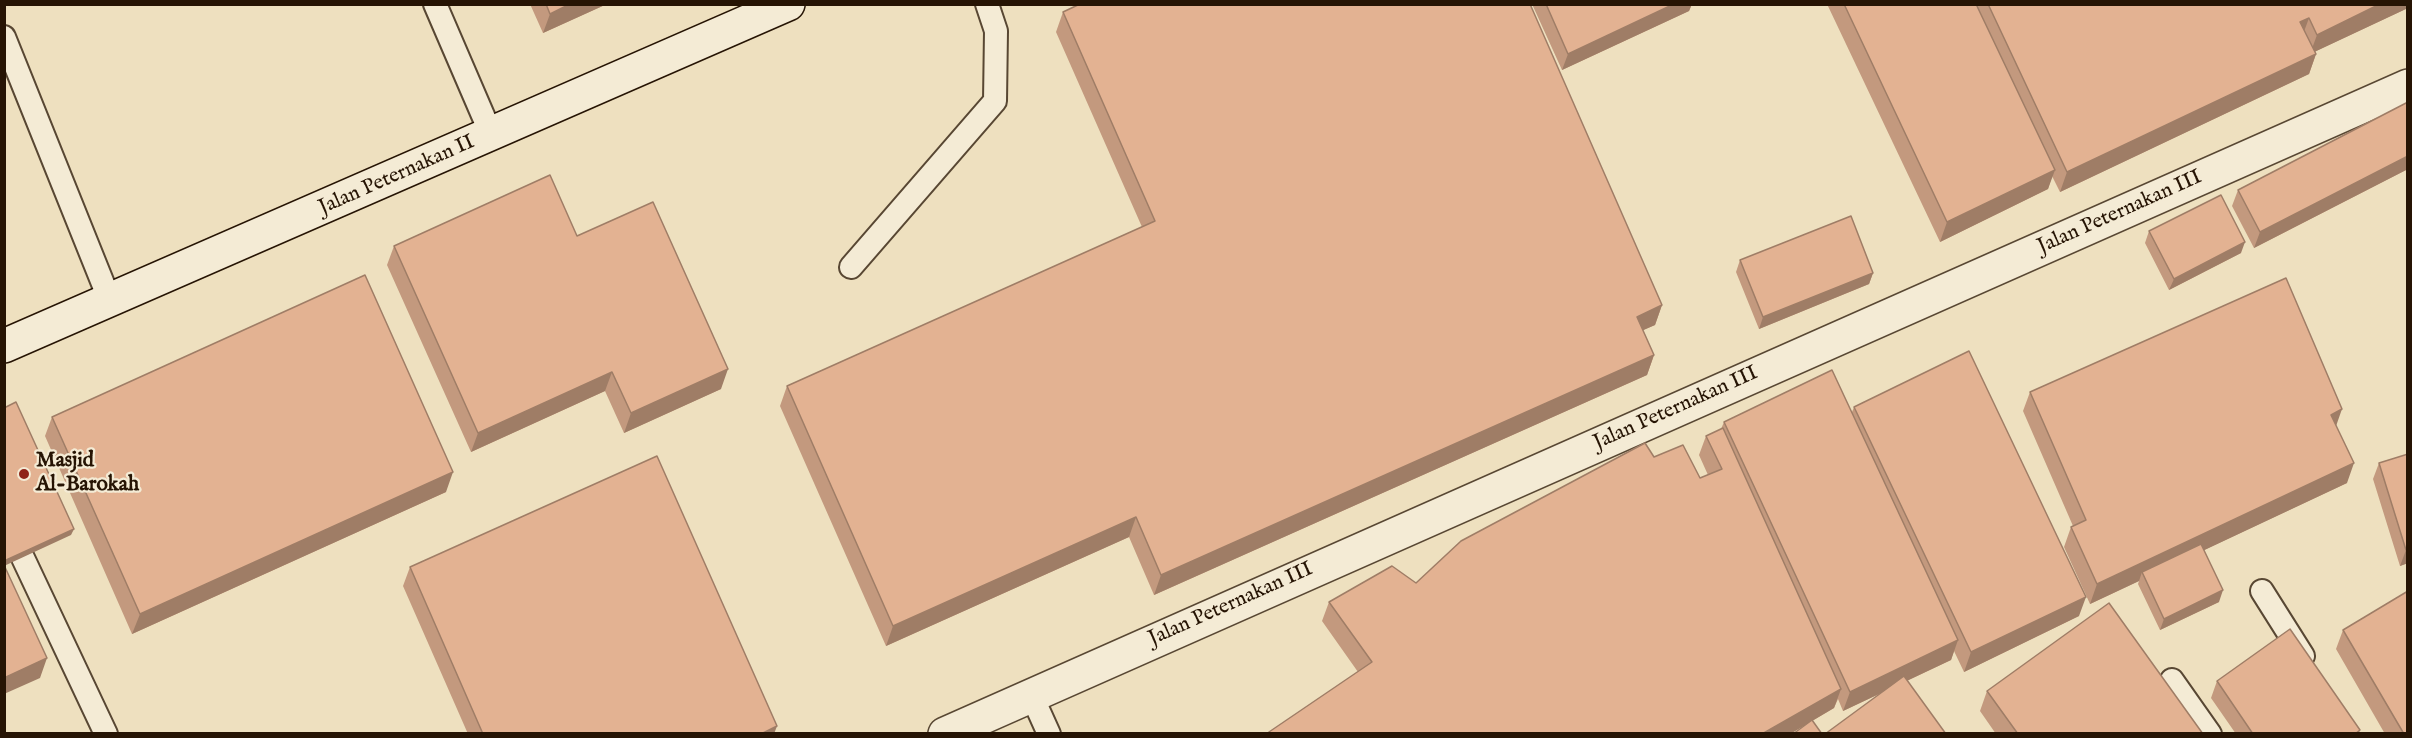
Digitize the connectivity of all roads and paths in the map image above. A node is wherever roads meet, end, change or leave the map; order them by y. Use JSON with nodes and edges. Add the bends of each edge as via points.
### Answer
{"nodes":[{"id":1,"x":435,"y":4,"type":"edge"},
{"id":2,"x":788,"y":4,"type":"edge"},
{"id":3,"x":987,"y":4,"type":"edge"},
{"id":4,"x":4,"y":37,"type":"edge"},
{"id":5,"x":2408,"y":86,"type":"edge"},
{"id":6,"x":491,"y":134,"type":"junction"},
{"id":7,"x":851,"y":267,"type":"dead end"},
{"id":8,"x":110,"y":301,"type":"junction"},
{"id":9,"x":4,"y":346,"type":"edge"},
{"id":10,"x":23,"y":558,"type":"edge"},
{"id":11,"x":2262,"y":591,"type":"dead end"},
{"id":12,"x":2313,"y":672,"type":"edge"},
{"id":13,"x":2172,"y":680,"type":"dead end"},
{"id":14,"x":1030,"y":694,"type":"junction"},
{"id":15,"x":106,"y":734,"type":"edge"},
{"id":16,"x":945,"y":734,"type":"edge"},
{"id":17,"x":1049,"y":734,"type":"edge"},
{"id":18,"x":2210,"y":734,"type":"edge"}],
"edges":[{"from":1,"to":6,"type":"lane"},
{"from":2,"to":6,"type":"street","name":"Jalan Peternakan II"},
{"from":3,"to":7,"type":"lane","via":[[996,31],[995,100]]},
{"from":4,"to":8,"type":"lane"},
{"from":5,"to":14,"type":"street","name":"Jalan Peternakan III"},
{"from":6,"to":8,"type":"street","name":"Jalan Peternakan II"},
{"from":8,"to":9,"type":"street","name":"Jalan Peternakan II"},
{"from":10,"to":15,"type":"lane"},
{"from":11,"to":12,"type":"lane"},
{"from":13,"to":18,"type":"lane"},
{"from":14,"to":16,"type":"street","name":"Jalan Peternakan III"},
{"from":14,"to":17,"type":"lane"}]}
